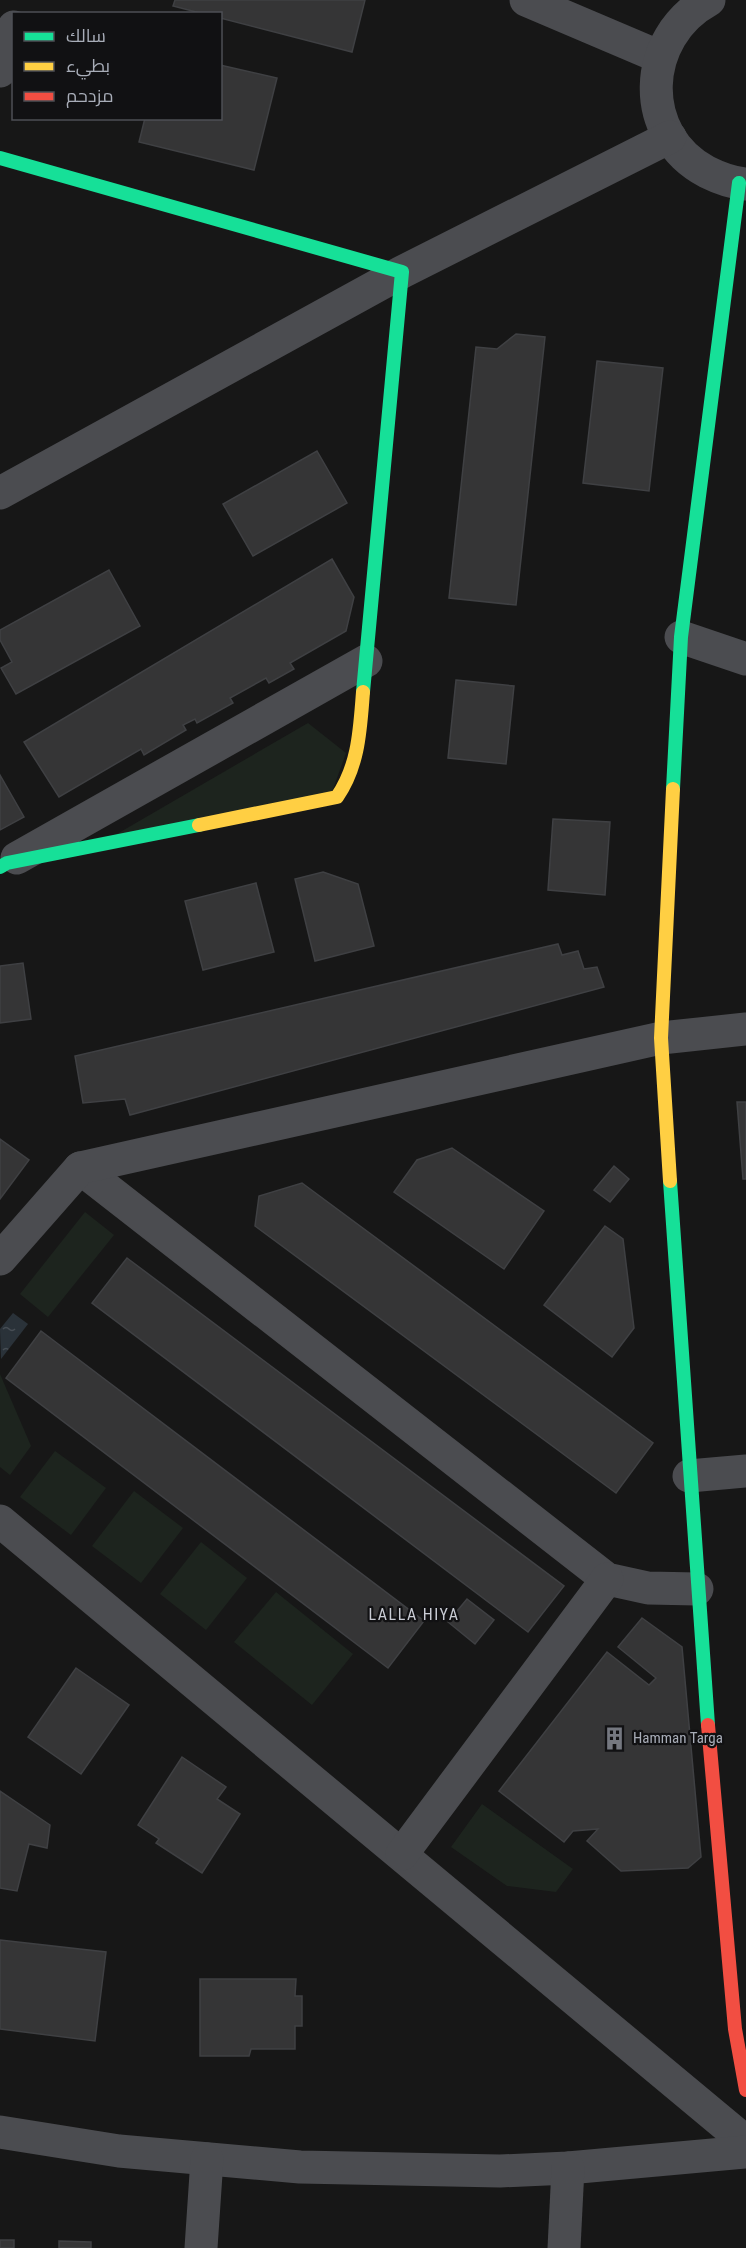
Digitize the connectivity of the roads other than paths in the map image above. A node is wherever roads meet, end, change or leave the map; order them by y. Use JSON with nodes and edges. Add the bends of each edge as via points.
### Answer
{"nodes":[{"id":1,"x":526,"y":0,"type":"edge"},
{"id":2,"x":709,"y":0,"type":"edge"},
{"id":3,"x":12,"y":33,"type":"edge"},
{"id":4,"x":660,"y":57,"type":"junction"},
{"id":5,"x":0,"y":71,"type":"edge"},
{"id":6,"x":670,"y":137,"type":"junction"},
{"id":7,"x":0,"y":158,"type":"edge"},
{"id":8,"x":742,"y":183,"type":"edge"},
{"id":9,"x":402,"y":272,"type":"junction"},
{"id":10,"x":0,"y":494,"type":"edge"},
{"id":11,"x":681,"y":637,"type":"junction"},
{"id":12,"x":746,"y":659,"type":"edge"},
{"id":13,"x":366,"y":661,"type":"junction"},
{"id":14,"x":4,"y":865,"type":"edge"},
{"id":15,"x":746,"y":1029,"type":"edge"},
{"id":16,"x":661,"y":1038,"type":"junction"},
{"id":17,"x":80,"y":1168,"type":"junction"},
{"id":18,"x":0,"y":1259,"type":"edge"},
{"id":19,"x":746,"y":1471,"type":"edge"},
{"id":20,"x":689,"y":1476,"type":"junction"},
{"id":21,"x":0,"y":1521,"type":"edge"},
{"id":22,"x":607,"y":1579,"type":"junction"},
{"id":23,"x":697,"y":1588,"type":"junction"},
{"id":24,"x":402,"y":1854,"type":"junction"},
{"id":25,"x":746,"y":2090,"type":"edge"},
{"id":26,"x":0,"y":2132,"type":"edge"},
{"id":27,"x":746,"y":2142,"type":"edge"},
{"id":28,"x":746,"y":2152,"type":"edge"},
{"id":29,"x":207,"y":2160,"type":"junction"},
{"id":30,"x":568,"y":2168,"type":"junction"},
{"id":31,"x":201,"y":2248,"type":"edge"},
{"id":32,"x":564,"y":2248,"type":"edge"}],
"edges":[{"from":1,"to":4,"type":"street"},
{"from":2,"to":4,"type":"street","via":[[682,20]]},
{"from":3,"to":5,"type":"street"},
{"from":4,"to":6,"type":"street","via":[[657,98]]},
{"from":6,"to":8,"type":"street","via":[[699,167]]},
{"from":6,"to":9,"type":"street"},
{"from":7,"to":9,"type":"street"},
{"from":8,"to":11,"type":"street"},
{"from":9,"to":10,"type":"street"},
{"from":9,"to":13,"type":"street"},
{"from":11,"to":12,"type":"street"},
{"from":11,"to":16,"type":"street"},
{"from":13,"to":14,"type":"street"},
{"from":13,"to":14,"type":"street","via":[[355,764],[337,797]]},
{"from":15,"to":16,"type":"street"},
{"from":16,"to":17,"type":"street"},
{"from":16,"to":20,"type":"street"},
{"from":17,"to":18,"type":"street"},
{"from":17,"to":22,"type":"street"},
{"from":19,"to":20,"type":"street"},
{"from":20,"to":23,"type":"street"},
{"from":21,"to":24,"type":"street"},
{"from":22,"to":23,"type":"street","via":[[648,1588]]},
{"from":22,"to":24,"type":"street"},
{"from":23,"to":25,"type":"street","via":[[721,1887],[735,2029]]},
{"from":24,"to":27,"type":"street"},
{"from":26,"to":29,"type":"street"},
{"from":28,"to":30,"type":"street"},
{"from":29,"to":30,"type":"street","via":[[330,2168]]},
{"from":29,"to":31,"type":"street"},
{"from":30,"to":32,"type":"street"}]}
